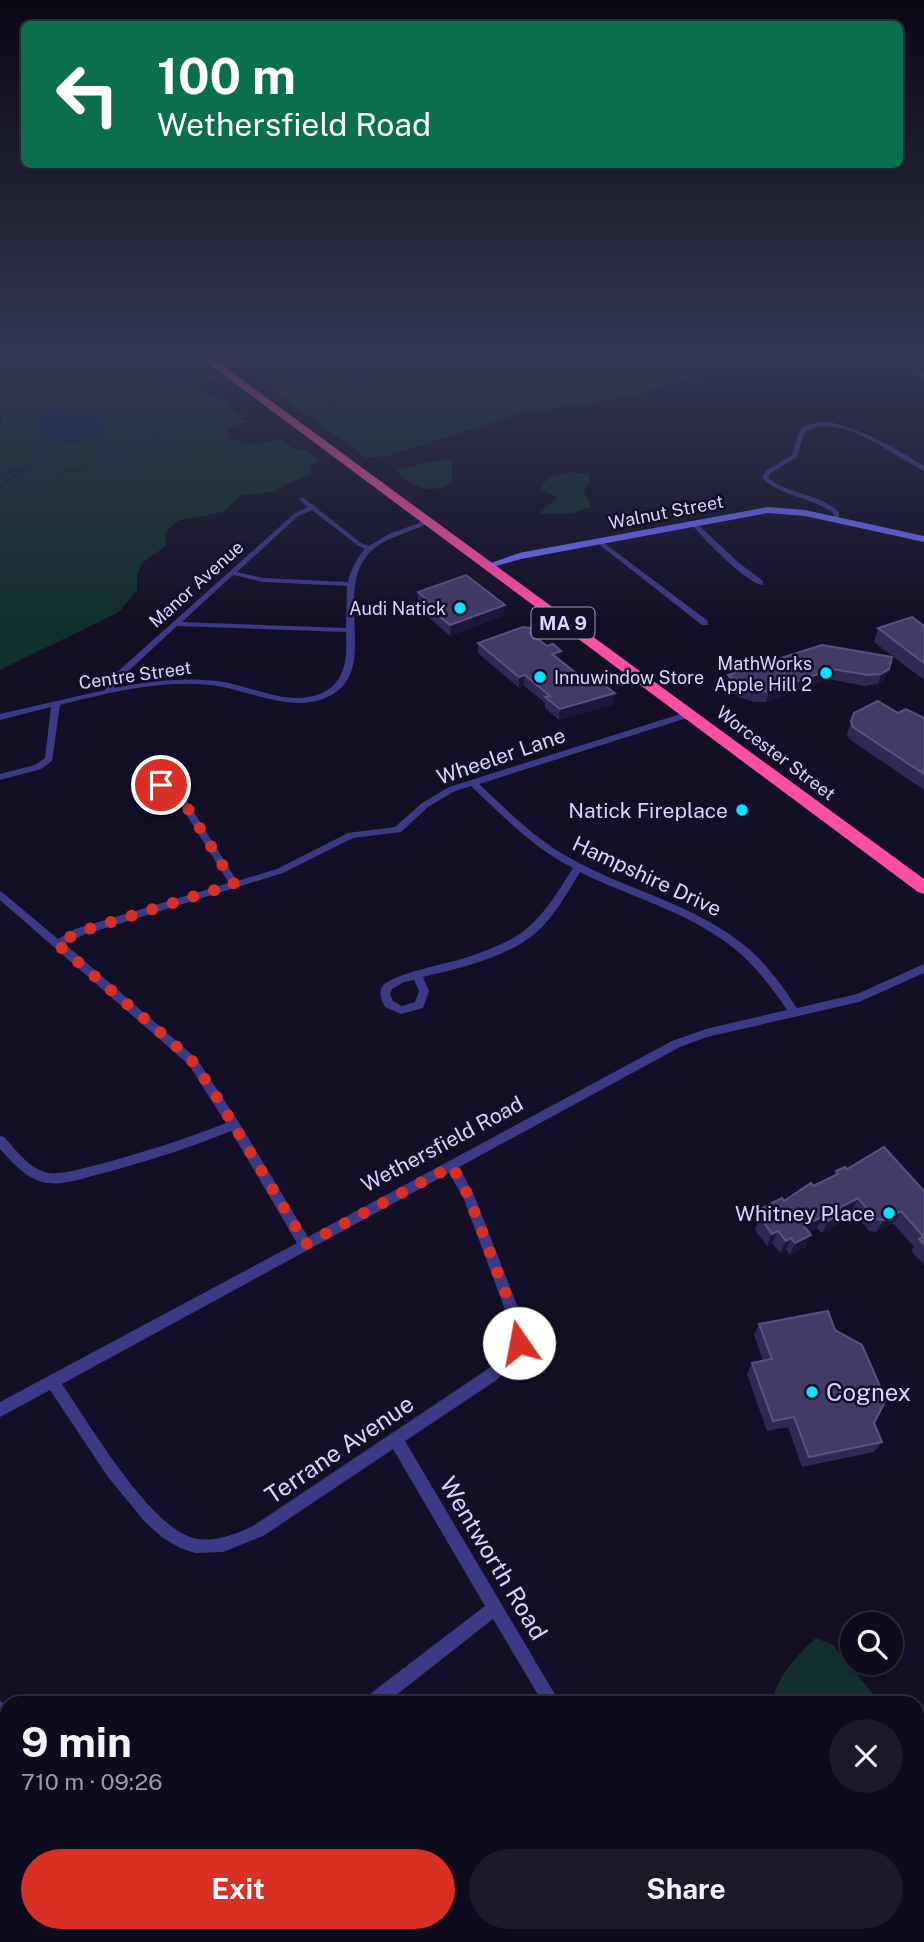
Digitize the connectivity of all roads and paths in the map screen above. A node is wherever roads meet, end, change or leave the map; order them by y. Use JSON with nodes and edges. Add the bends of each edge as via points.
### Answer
{"nodes":[{"id":1,"x":320,"y":443,"type":"edge"},
{"id":2,"x":332,"y":443,"type":"edge"},
{"id":3,"x":798,"y":443,"type":"edge"},
{"id":4,"x":880,"y":443,"type":"edge"},
{"id":5,"x":924,"y":468,"type":"edge"},
{"id":6,"x":302,"y":499,"type":"dead end"},
{"id":7,"x":312,"y":507,"type":"junction"},
{"id":8,"x":837,"y":520,"type":"junction"},
{"id":9,"x":427,"y":522,"type":"junction"},
{"id":10,"x":692,"y":522,"type":"junction"},
{"id":11,"x":924,"y":539,"type":"edge"},
{"id":12,"x":597,"y":541,"type":"junction"},
{"id":13,"x":370,"y":549,"type":"junction"},
{"id":14,"x":496,"y":563,"type":"junction"},
{"id":15,"x":232,"y":573,"type":"junction"},
{"id":16,"x":760,"y":583,"type":"dead end"},
{"id":17,"x":349,"y":584,"type":"junction"},
{"id":18,"x":705,"y":623,"type":"dead end"},
{"id":19,"x":175,"y":624,"type":"junction"},
{"id":20,"x":349,"y":631,"type":"junction"},
{"id":21,"x":108,"y":691,"type":"junction"},
{"id":22,"x":56,"y":704,"type":"junction"},
{"id":23,"x":690,"y":714,"type":"junction"},
{"id":24,"x":0,"y":718,"type":"edge"},
{"id":25,"x":0,"y":777,"type":"edge"},
{"id":26,"x":171,"y":782,"type":"dead end"},
{"id":27,"x":472,"y":782,"type":"junction"},
{"id":28,"x":579,"y":867,"type":"junction"},
{"id":29,"x":924,"y":875,"type":"edge"},
{"id":30,"x":234,"y":884,"type":"junction"},
{"id":31,"x":924,"y":888,"type":"edge"},
{"id":32,"x":0,"y":895,"type":"edge"},
{"id":33,"x":57,"y":944,"type":"junction"},
{"id":34,"x":924,"y":968,"type":"edge"},
{"id":35,"x":417,"y":975,"type":"dead end"},
{"id":36,"x":795,"y":1013,"type":"junction"},
{"id":37,"x":233,"y":1125,"type":"junction"},
{"id":38,"x":0,"y":1141,"type":"edge"},
{"id":39,"x":452,"y":1166,"type":"junction"},
{"id":40,"x":306,"y":1244,"type":"junction"},
{"id":41,"x":52,"y":1381,"type":"junction"},
{"id":42,"x":0,"y":1410,"type":"edge"},
{"id":43,"x":395,"y":1439,"type":"junction"},
{"id":44,"x":495,"y":1608,"type":"junction"},
{"id":45,"x":381,"y":1696,"type":"edge"},
{"id":46,"x":548,"y":1696,"type":"edge"}],
"edges":[{"from":1,"to":9,"type":"highway","name":"Worcester Street","number":"MA 9"},
{"from":2,"to":14,"type":"highway","name":"Worcester Street","number":"MA 9"},
{"from":3,"to":8,"type":"street","via":[[795,456],[765,478],[780,489],[823,502],[836,512]]},
{"from":4,"to":5,"type":"street"},
{"from":6,"to":7,"type":"street"},
{"from":7,"to":13,"type":"street"},
{"from":7,"to":15,"type":"street","name":"Manor Avenue","via":[[296,515]]},
{"from":8,"to":10,"type":"street","name":"Walnut Street","via":[[777,510]]},
{"from":8,"to":11,"type":"street","name":"Walnut Street"},
{"from":9,"to":13,"type":"street","name":"Centre Street"},
{"from":9,"to":23,"type":"highway","name":"Worcester Street","number":"MA 9"},
{"from":10,"to":12,"type":"street","name":"Walnut Street"},
{"from":10,"to":16,"type":"street"},
{"from":12,"to":14,"type":"street","name":"Walnut Street"},
{"from":12,"to":18,"type":"street"},
{"from":13,"to":17,"type":"street","name":"Centre Street"},
{"from":14,"to":29,"type":"highway","name":"Worcester Street","number":"MA 9"},
{"from":15,"to":17,"type":"street","via":[[263,580]]},
{"from":15,"to":19,"type":"street","name":"Manor Avenue"},
{"from":17,"to":20,"type":"street","name":"Centre Street"},
{"from":19,"to":20,"type":"street"},
{"from":19,"to":21,"type":"street","name":"Manor Avenue","via":[[114,680]]},
{"from":20,"to":21,"type":"street","name":"Centre Street","via":[[348,675],[334,690],[317,698],[280,700],[205,682]]},
{"from":21,"to":22,"type":"street","name":"Centre Street"},
{"from":22,"to":24,"type":"street","name":"Centre Street"},
{"from":22,"to":25,"type":"street","name":"Centre Street","via":[[50,759]]},
{"from":23,"to":27,"type":"street","name":"Wheeler Lane"},
{"from":23,"to":31,"type":"highway","name":"Worcester Street","number":"MA 9"},
{"from":26,"to":30,"type":"street"},
{"from":27,"to":28,"type":"street","name":"Hampshire Drive","via":[[531,836]]},
{"from":27,"to":30,"type":"street","name":"Wheeler Lane","via":[[432,800],[398,830],[342,838],[287,868]]},
{"from":28,"to":35,"type":"street","via":[[547,914],[523,936],[491,953]]},
{"from":28,"to":36,"type":"street","name":"Hampshire Drive","via":[[721,932],[753,960]]},
{"from":30,"to":33,"type":"street","name":"Wheeler Lane","via":[[79,932]]},
{"from":32,"to":33,"type":"street"},
{"from":33,"to":37,"type":"street","via":[[184,1052]]},
{"from":34,"to":36,"type":"street","name":"Wethersfield Road","via":[[859,998]]},
{"from":36,"to":39,"type":"street","name":"Wethersfield Road","via":[[676,1044]]},
{"from":37,"to":38,"type":"street","via":[[56,1179],[26,1167]]},
{"from":37,"to":40,"type":"street"},
{"from":39,"to":40,"type":"street","name":"Wethersfield Road"},
{"from":39,"to":43,"type":"street","name":"Terrane Avenue","via":[[468,1195],[517,1323],[519,1343],[490,1376]]},
{"from":40,"to":41,"type":"street","name":"Wethersfield Road"},
{"from":41,"to":42,"type":"street","name":"Wethersfield Road"},
{"from":41,"to":43,"type":"street","name":"Terrane Avenue","via":[[148,1517],[173,1538],[201,1547],[229,1544],[258,1531]]},
{"from":43,"to":44,"type":"street","name":"Wentworth Road"},
{"from":44,"to":45,"type":"street"},
{"from":44,"to":46,"type":"street","name":"Wentworth Road"}]}
